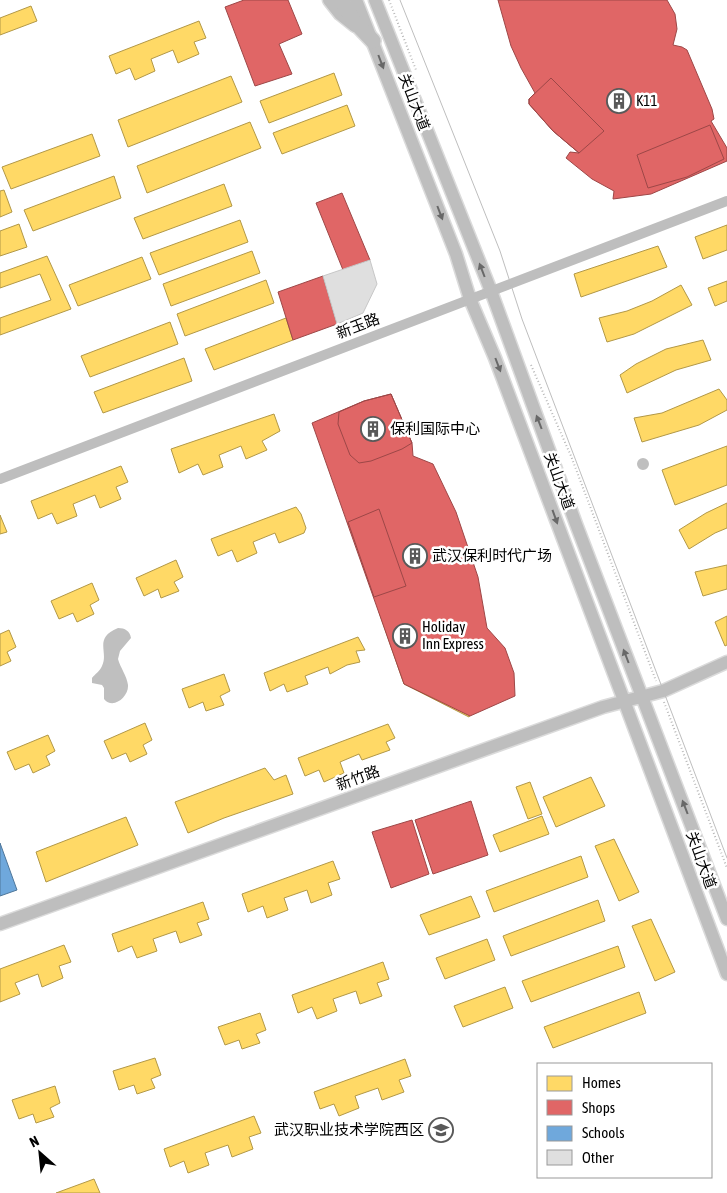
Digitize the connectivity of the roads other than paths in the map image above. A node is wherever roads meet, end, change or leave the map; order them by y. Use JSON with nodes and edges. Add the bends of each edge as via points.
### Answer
{"nodes":[{"id":1,"x":329,"y":0,"type":"edge"},
{"id":2,"x":341,"y":0,"type":"edge"},
{"id":3,"x":356,"y":0,"type":"edge"},
{"id":4,"x":376,"y":0,"type":"edge"},
{"id":5,"x":373,"y":41,"type":"junction"},
{"id":6,"x":727,"y":201,"type":"edge"},
{"id":7,"x":490,"y":291,"type":"junction"},
{"id":8,"x":470,"y":299,"type":"junction"},
{"id":9,"x":0,"y":479,"type":"edge"},
{"id":10,"x":727,"y":662,"type":"edge"},
{"id":11,"x":641,"y":696,"type":"junction"},
{"id":12,"x":625,"y":702,"type":"junction"},
{"id":13,"x":727,"y":919,"type":"edge"},
{"id":14,"x":0,"y":924,"type":"edge"},
{"id":15,"x":727,"y":974,"type":"edge"}],
"edges":[{"from":1,"to":5,"type":"main road","via":[[340,14]]},
{"from":2,"to":5,"type":"highway","via":[[354,21]]},
{"from":3,"to":5,"type":"main road","name":"关山大道"},
{"from":7,"to":4,"type":"main road","name":"关山大道","one_way":true},
{"from":5,"to":8,"type":"main road","name":"关山大道","one_way":true,"via":[[456,254]]},
{"from":6,"to":7,"type":"street","name":"新玉路"},
{"from":7,"to":8,"type":"street","name":"新玉路"},
{"from":11,"to":7,"type":"main road","name":"关山大道","one_way":true},
{"from":8,"to":9,"type":"street","name":"新玉路"},
{"from":8,"to":12,"type":"main road","name":"关山大道","one_way":true},
{"from":10,"to":11,"type":"main road","name":"新竹路","via":[[660,692]]},
{"from":11,"to":12,"type":"main road","name":"新竹路"},
{"from":13,"to":11,"type":"main road","name":"关山大道","one_way":true},
{"from":12,"to":14,"type":"main road","name":"新竹路"},
{"from":12,"to":15,"type":"main road","name":"关山大道"}]}
